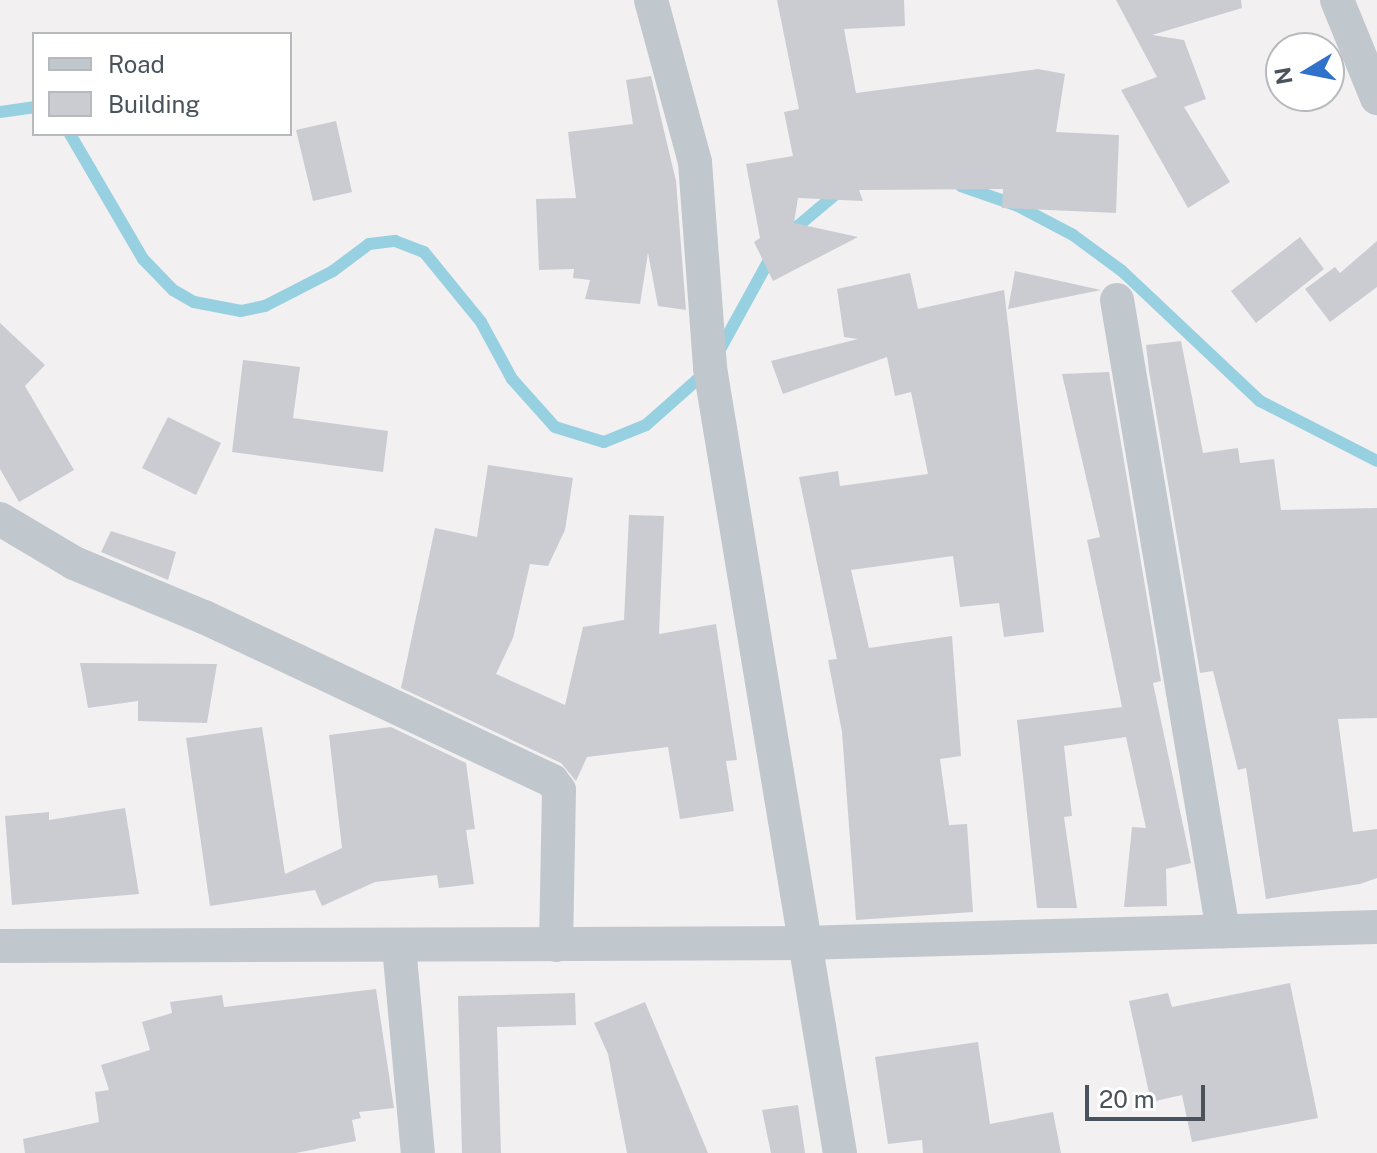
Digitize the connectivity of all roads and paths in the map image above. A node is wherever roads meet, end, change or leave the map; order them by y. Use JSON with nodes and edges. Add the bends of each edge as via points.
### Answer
{"nodes":[{"id":1,"x":651,"y":0,"type":"edge"},
{"id":2,"x":1337,"y":0,"type":"edge"},
{"id":3,"x":1377,"y":98,"type":"edge"},
{"id":4,"x":1117,"y":300,"type":"dead end"},
{"id":5,"x":0,"y":519,"type":"edge"},
{"id":6,"x":1377,"y":927,"type":"edge"},
{"id":7,"x":1223,"y":931,"type":"junction"},
{"id":8,"x":802,"y":943,"type":"junction"},
{"id":9,"x":556,"y":945,"type":"junction"},
{"id":10,"x":0,"y":946,"type":"edge"},
{"id":11,"x":399,"y":946,"type":"junction"},
{"id":12,"x":418,"y":1153,"type":"edge"},
{"id":13,"x":840,"y":1153,"type":"edge"}],
"edges":[{"from":1,"to":8,"type":"street","via":[[695,162],[710,368]]},
{"from":2,"to":3,"type":"street"},
{"from":4,"to":7,"type":"street"},
{"from":5,"to":9,"type":"street","via":[[74,563],[204,617],[552,781],[559,790]]},
{"from":6,"to":7,"type":"street"},
{"from":7,"to":8,"type":"street"},
{"from":8,"to":9,"type":"street"},
{"from":8,"to":13,"type":"street"},
{"from":9,"to":11,"type":"street"},
{"from":10,"to":11,"type":"street"},
{"from":11,"to":12,"type":"street"}]}
